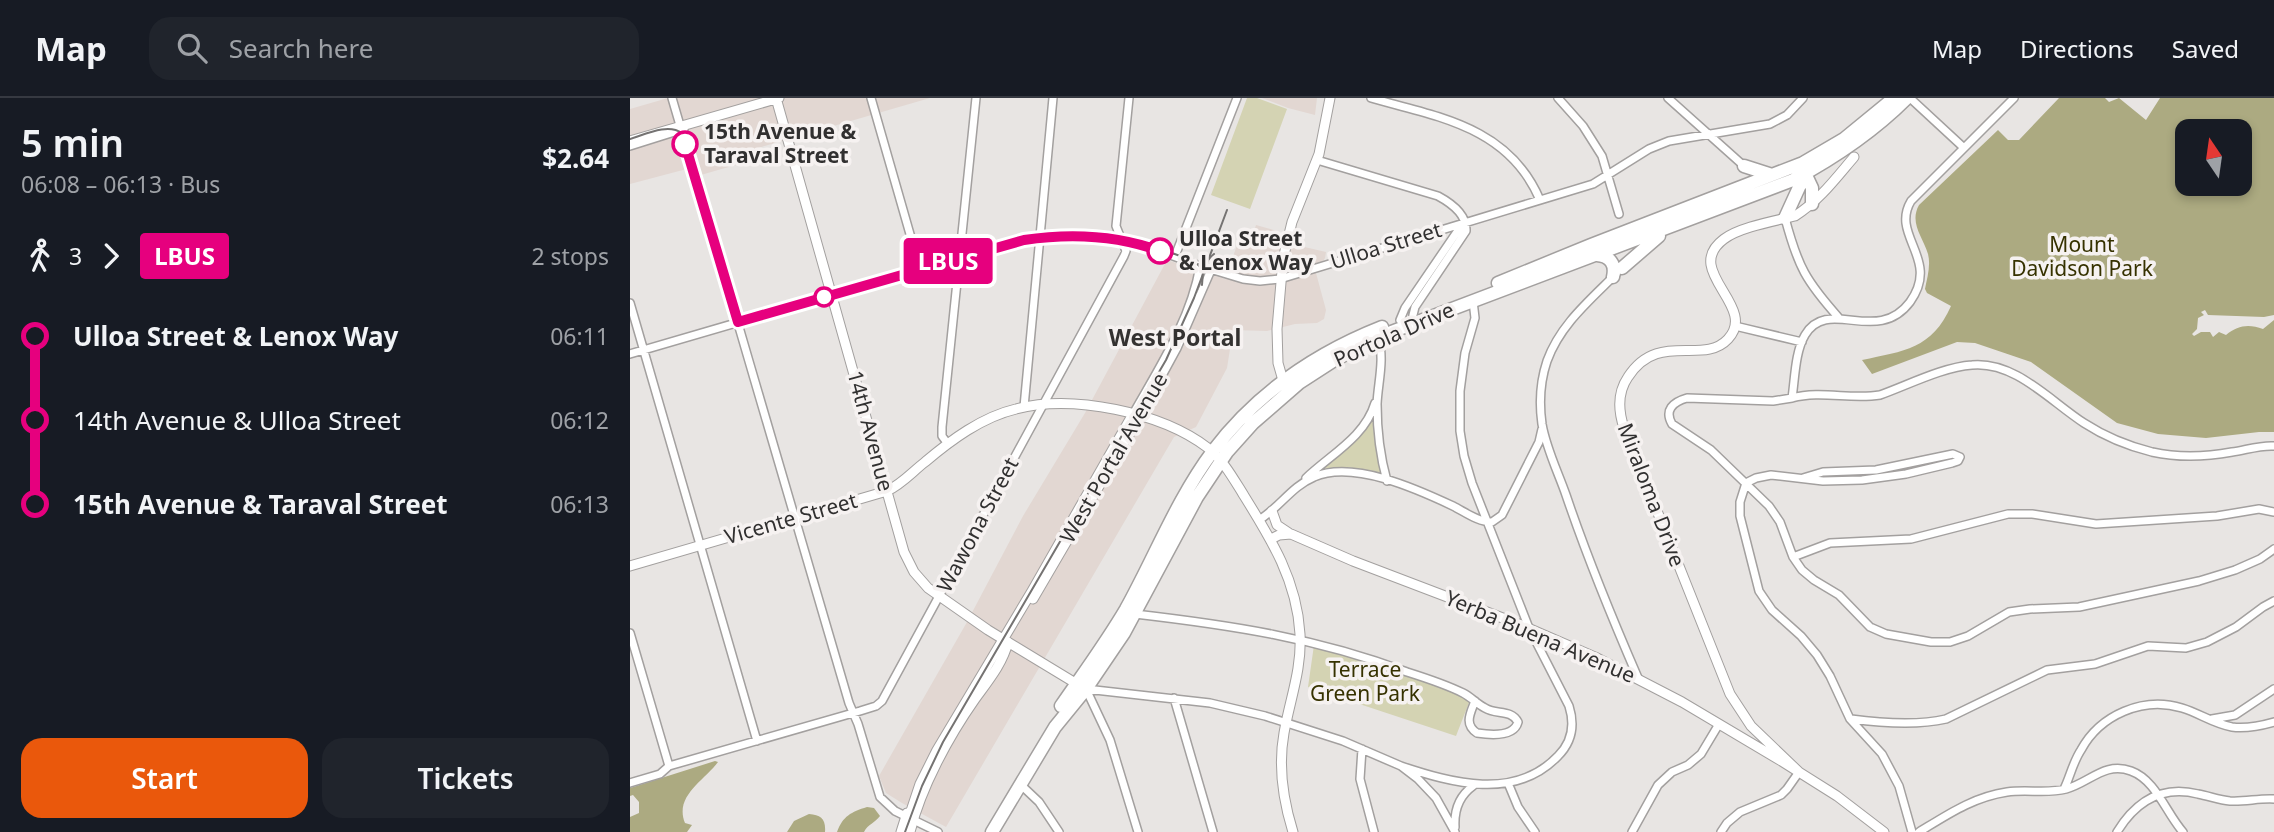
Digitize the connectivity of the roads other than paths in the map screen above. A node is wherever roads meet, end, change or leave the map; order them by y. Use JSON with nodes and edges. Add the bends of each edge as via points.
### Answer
{"nodes":[{"id":1,"x":672,"y":98,"type":"edge"},
{"id":2,"x":777,"y":98,"type":"edge"},
{"id":3,"x":871,"y":98,"type":"edge"},
{"id":4,"x":976,"y":98,"type":"edge"},
{"id":5,"x":1053,"y":98,"type":"edge"},
{"id":6,"x":1129,"y":98,"type":"edge"},
{"id":7,"x":1237,"y":98,"type":"edge"},
{"id":8,"x":1330,"y":98,"type":"edge"},
{"id":9,"x":1371,"y":98,"type":"edge"},
{"id":10,"x":1558,"y":98,"type":"edge"},
{"id":11,"x":1668,"y":98,"type":"edge"},
{"id":12,"x":1803,"y":98,"type":"edge"},
{"id":13,"x":1894,"y":98,"type":"edge"},
{"id":14,"x":1909,"y":98,"type":"edge"},
{"id":15,"x":2014,"y":98,"type":"edge"},
{"id":16,"x":683,"y":127,"type":"junction"},
{"id":17,"x":1708,"y":134,"type":"junction"},
{"id":18,"x":1860,"y":140,"type":"junction"},
{"id":19,"x":630,"y":141,"type":"edge"},
{"id":20,"x":1963,"y":147,"type":"junction"},
{"id":21,"x":1816,"y":157,"type":"junction"},
{"id":22,"x":1854,"y":157,"type":"joint"},
{"id":23,"x":1317,"y":160,"type":"junction"},
{"id":24,"x":1744,"y":166,"type":"junction"},
{"id":25,"x":1791,"y":168,"type":"junction"},
{"id":26,"x":1806,"y":173,"type":"junction"},
{"id":27,"x":1773,"y":175,"type":"junction"},
{"id":28,"x":1609,"y":176,"type":"junction"},
{"id":29,"x":1744,"y":186,"type":"junction"},
{"id":30,"x":1540,"y":200,"type":"junction"},
{"id":31,"x":1812,"y":204,"type":"junction"},
{"id":32,"x":1619,"y":214,"type":"dead end"},
{"id":33,"x":1785,"y":218,"type":"junction"},
{"id":34,"x":1464,"y":222,"type":"junction"},
{"id":35,"x":1679,"y":224,"type":"junction"},
{"id":36,"x":1040,"y":238,"type":"junction"},
{"id":37,"x":1121,"y":240,"type":"junction"},
{"id":38,"x":1621,"y":240,"type":"junction"},
{"id":39,"x":1597,"y":255,"type":"junction"},
{"id":40,"x":1175,"y":256,"type":"junction"},
{"id":41,"x":959,"y":258,"type":"junction"},
{"id":42,"x":1200,"y":266,"type":"junction"},
{"id":43,"x":920,"y":269,"type":"junction"},
{"id":44,"x":1211,"y":270,"type":"junction"},
{"id":45,"x":1617,"y":272,"type":"junction"},
{"id":46,"x":1280,"y":279,"type":"junction"},
{"id":47,"x":832,"y":295,"type":"junction"},
{"id":48,"x":1473,"y":301,"type":"junction"},
{"id":49,"x":630,"y":303,"type":"edge"},
{"id":50,"x":1413,"y":315,"type":"junction"},
{"id":51,"x":1839,"y":318,"type":"junction"},
{"id":52,"x":1399,"y":320,"type":"junction"},
{"id":53,"x":738,"y":322,"type":"junction"},
{"id":54,"x":1735,"y":326,"type":"junction"},
{"id":55,"x":1378,"y":337,"type":"junction"},
{"id":56,"x":1802,"y":342,"type":"junction"},
{"id":57,"x":643,"y":349,"type":"junction"},
{"id":58,"x":630,"y":354,"type":"edge"},
{"id":59,"x":1285,"y":386,"type":"junction"},
{"id":60,"x":1378,"y":392,"type":"junction"},
{"id":61,"x":1792,"y":398,"type":"junction"},
{"id":62,"x":1043,"y":405,"type":"junction"},
{"id":63,"x":1024,"y":407,"type":"junction"},
{"id":64,"x":1136,"y":415,"type":"junction"},
{"id":65,"x":1542,"y":426,"type":"junction"},
{"id":66,"x":947,"y":444,"type":"junction"},
{"id":67,"x":2274,"y":446,"type":"edge"},
{"id":68,"x":1217,"y":456,"type":"junction"},
{"id":69,"x":1802,"y":478,"type":"junction"},
{"id":70,"x":1387,"y":481,"type":"junction"},
{"id":71,"x":1746,"y":484,"type":"junction"},
{"id":72,"x":1298,"y":486,"type":"junction"},
{"id":73,"x":887,"y":491,"type":"junction"},
{"id":74,"x":1272,"y":511,"type":"junction"},
{"id":75,"x":2274,"y":512,"type":"edge"},
{"id":76,"x":795,"y":518,"type":"junction"},
{"id":77,"x":1259,"y":520,"type":"junction"},
{"id":78,"x":1487,"y":523,"type":"junction"},
{"id":79,"x":1290,"y":534,"type":"junction"},
{"id":80,"x":1271,"y":540,"type":"junction"},
{"id":81,"x":700,"y":546,"type":"junction"},
{"id":82,"x":2274,"y":549,"type":"edge"},
{"id":83,"x":1793,"y":557,"type":"junction"},
{"id":84,"x":630,"y":566,"type":"edge"},
{"id":85,"x":939,"y":596,"type":"junction"},
{"id":86,"x":2274,"y":601,"type":"edge"},
{"id":87,"x":1135,"y":614,"type":"junction"},
{"id":88,"x":1529,"y":628,"type":"junction"},
{"id":89,"x":630,"y":633,"type":"edge"},
{"id":90,"x":1300,"y":638,"type":"junction"},
{"id":91,"x":1005,"y":640,"type":"junction"},
{"id":92,"x":1638,"y":678,"type":"junction"},
{"id":93,"x":1082,"y":686,"type":"junction"},
{"id":94,"x":2274,"y":688,"type":"edge"},
{"id":95,"x":1174,"y":698,"type":"junction"},
{"id":96,"x":1475,"y":701,"type":"junction"},
{"id":97,"x":853,"y":713,"type":"junction"},
{"id":98,"x":2204,"y":718,"type":"junction"},
{"id":99,"x":1850,"y":719,"type":"junction"},
{"id":100,"x":1286,"y":721,"type":"junction"},
{"id":101,"x":2274,"y":722,"type":"edge"},
{"id":102,"x":1719,"y":724,"type":"junction"},
{"id":103,"x":757,"y":741,"type":"junction"},
{"id":104,"x":1764,"y":744,"type":"junction"},
{"id":105,"x":1362,"y":749,"type":"junction"},
{"id":106,"x":669,"y":766,"type":"junction"},
{"id":107,"x":1401,"y":766,"type":"junction"},
{"id":108,"x":1799,"y":772,"type":"junction"},
{"id":109,"x":630,"y":783,"type":"edge"},
{"id":110,"x":1508,"y":783,"type":"junction"},
{"id":111,"x":1020,"y":785,"type":"junction"},
{"id":112,"x":1473,"y":785,"type":"junction"},
{"id":113,"x":2064,"y":789,"type":"junction"},
{"id":114,"x":2157,"y":794,"type":"junction"},
{"id":115,"x":2274,"y":799,"type":"edge"},
{"id":116,"x":910,"y":818,"type":"junction"},
{"id":117,"x":901,"y":832,"type":"edge"},
{"id":118,"x":910,"y":832,"type":"edge"},
{"id":119,"x":938,"y":832,"type":"edge"},
{"id":120,"x":984,"y":832,"type":"edge"},
{"id":121,"x":992,"y":832,"type":"edge"},
{"id":122,"x":1059,"y":832,"type":"edge"},
{"id":123,"x":1138,"y":832,"type":"edge"},
{"id":124,"x":1213,"y":832,"type":"edge"},
{"id":125,"x":1293,"y":832,"type":"edge"},
{"id":126,"x":1374,"y":832,"type":"edge"},
{"id":127,"x":1456,"y":832,"type":"edge"},
{"id":128,"x":1535,"y":832,"type":"edge"},
{"id":129,"x":1632,"y":832,"type":"edge"},
{"id":130,"x":1721,"y":832,"type":"edge"},
{"id":131,"x":1884,"y":832,"type":"edge"},
{"id":132,"x":1912,"y":832,"type":"edge"},
{"id":133,"x":1919,"y":832,"type":"edge"},
{"id":134,"x":2117,"y":832,"type":"edge"},
{"id":135,"x":2183,"y":832,"type":"edge"}],
"edges":[{"from":1,"to":16,"type":"street"},
{"from":2,"to":16,"type":"street"},
{"from":2,"to":47,"type":"street","name":"14th Avenue"},
{"from":3,"to":43,"type":"street"},
{"from":4,"to":41,"type":"street"},
{"from":5,"to":36,"type":"street"},
{"from":6,"to":37,"type":"street","name":"Wawona Street","via":[[1116,226]]},
{"from":7,"to":40,"type":"street"},
{"from":8,"to":23,"type":"street"},
{"from":9,"to":30,"type":"street","via":[[1483,135],[1518,164]]},
{"from":10,"to":28,"type":"street","via":[[1590,136]]},
{"from":11,"to":17,"type":"street"},
{"from":12,"to":17,"type":"street","name":"Ulloa Street","via":[[1770,124]]},
{"from":13,"to":21,"type":"main road","name":"Portola Drive"},
{"from":14,"to":18,"type":"main road","name":"Portola Drive"},
{"from":14,"to":20,"type":"street"},
{"from":15,"to":20,"type":"street"},
{"from":16,"to":19,"type":"street"},
{"from":16,"to":53,"type":"street"},
{"from":17,"to":24,"type":"street"},
{"from":17,"to":28,"type":"street","name":"Ulloa Street","via":[[1659,145]]},
{"from":18,"to":22,"type":"main road"},
{"from":18,"to":26,"type":"main road","name":"Portola Drive"},
{"from":20,"to":51,"type":"street","via":[[1907,207],[1906,229],[1920,269],[1912,298],[1899,313],[1881,321]]},
{"from":21,"to":25,"type":"main road","name":"Portola Drive"},
{"from":21,"to":26,"type":"main road"},
{"from":22,"to":31,"type":"street"},
{"from":23,"to":34,"type":"street","via":[[1438,196],[1454,206]]},
{"from":23,"to":46,"type":"street","via":[[1292,222]]},
{"from":24,"to":27,"type":"main road"},
{"from":24,"to":29,"type":"main road","via":[[1750,178]]},
{"from":25,"to":26,"type":"main road"},
{"from":25,"to":27,"type":"main road","name":"Portola Drive"},
{"from":26,"to":31,"type":"main road","via":[[1814,195]]},
{"from":26,"to":33,"type":"main road"},
{"from":26,"to":35,"type":"main road","name":"Portola Drive"},
{"from":27,"to":29,"type":"main road","name":"Portola Drive"},
{"from":28,"to":30,"type":"street","name":"Ulloa Street"},
{"from":28,"to":32,"type":"street"},
{"from":29,"to":38,"type":"main road","name":"Portola Drive"},
{"from":30,"to":34,"type":"street","name":"Ulloa Street"},
{"from":31,"to":33,"type":"street"},
{"from":33,"to":51,"type":"street","via":[[1801,270]]},
{"from":33,"to":54,"type":"street","via":[[1730,235],[1713,252],[1713,273],[1731,303]]},
{"from":34,"to":46,"type":"street","name":"Ulloa Street"},
{"from":34,"to":50,"type":"street","via":[[1465,232]]},
{"from":34,"to":52,"type":"street"},
{"from":35,"to":38,"type":"main road","name":"Portola Drive"},
{"from":35,"to":45,"type":"main road"},
{"from":36,"to":37,"type":"street","name":"Ulloa Street"},
{"from":36,"to":41,"type":"street","name":"Ulloa Street"},
{"from":36,"to":63,"type":"street"},
{"from":37,"to":40,"type":"street","name":"Ulloa Street"},
{"from":37,"to":62,"type":"street","name":"Wawona Street","via":[[1124,256]]},
{"from":38,"to":39,"type":"main road","name":"Portola Drive"},
{"from":38,"to":45,"type":"main road","via":[[1626,257]]},
{"from":38,"to":50,"type":"main road","name":"Portola Drive"},
{"from":39,"to":45,"type":"main road","via":[[1605,256]]},
{"from":39,"to":48,"type":"main road","name":"Portola Drive"},
{"from":40,"to":42,"type":"street","name":"Ulloa Street"},
{"from":41,"to":43,"type":"street","name":"Ulloa Street"},
{"from":41,"to":66,"type":"street","via":[[942,428]]},
{"from":42,"to":44,"type":"street","name":"Ulloa Street"},
{"from":42,"to":64,"type":"street","name":"West Portal Avenue","via":[[1179,329]]},
{"from":43,"to":47,"type":"street","name":"Ulloa Street"},
{"from":44,"to":46,"type":"street","name":"Ulloa Street","via":[[1252,280]]},
{"from":44,"to":64,"type":"street","name":"West Portal Avenue","via":[[1177,348]]},
{"from":45,"to":65,"type":"street","via":[[1572,319],[1552,349],[1542,381]]},
{"from":46,"to":59,"type":"street","via":[[1277,341]]},
{"from":47,"to":53,"type":"street","name":"Ulloa Street"},
{"from":47,"to":73,"type":"street","name":"14th Avenue"},
{"from":48,"to":55,"type":"main road","name":"Portola Drive"},
{"from":48,"to":78,"type":"street","via":[[1475,318],[1461,379],[1460,431],[1467,469]]},
{"from":49,"to":57,"type":"street"},
{"from":50,"to":52,"type":"main road","name":"Portola Drive"},
{"from":51,"to":56,"type":"street","via":[[1816,323]]},
{"from":52,"to":59,"type":"main road","name":"Portola Drive","via":[[1341,345]]},
{"from":53,"to":57,"type":"street","name":"Ulloa Street"},
{"from":53,"to":76,"type":"street"},
{"from":54,"to":56,"type":"street"},
{"from":54,"to":104,"type":"street","name":"Miraloma Drive","via":[[1727,340],[1713,348],[1651,355],[1624,383],[1619,401],[1624,428],[1724,683]]},
{"from":55,"to":59,"type":"main road","name":"Portola Drive"},
{"from":55,"to":60,"type":"street","via":[[1382,354]]},
{"from":56,"to":61,"type":"street"},
{"from":57,"to":58,"type":"street","name":"Ulloa Street"},
{"from":57,"to":81,"type":"street"},
{"from":59,"to":68,"type":"main road","name":"Portola Drive","via":[[1245,415]]},
{"from":60,"to":70,"type":"street"},
{"from":60,"to":72,"type":"street","via":[[1363,427]]},
{"from":61,"to":67,"type":"street","via":[[1880,395],[1952,369],[1985,365],[2032,385],[2096,430],[2145,450],[2199,457]]},
{"from":61,"to":71,"type":"street","via":[[1687,398],[1670,408],[1672,424],[1711,450]]},
{"from":62,"to":63,"type":"street","name":"Vicente Street"},
{"from":62,"to":64,"type":"street","name":"Vicente Street"},
{"from":62,"to":85,"type":"street","name":"Wawona Street"},
{"from":63,"to":66,"type":"street","name":"Vicente Street","via":[[990,419]]},
{"from":64,"to":68,"type":"street","name":"Vicente Street","via":[[1180,432]]},
{"from":64,"to":91,"type":"street","name":"West Portal Avenue"},
{"from":64,"to":91,"type":"street","name":"West Portal Avenue","via":[[1003,630]]},
{"from":65,"to":78,"type":"street","via":[[1539,442],[1502,515]]},
{"from":65,"to":92,"type":"street","via":[[1593,571]]},
{"from":66,"to":73,"type":"street","name":"Vicente Street"},
{"from":68,"to":77,"type":"street"},
{"from":68,"to":87,"type":"main road","name":"Portola Drive"},
{"from":68,"to":93,"type":"main road","name":"Portola Drive","via":[[1188,492]]},
{"from":69,"to":69,"type":"street","via":[[1877,478],[1952,463],[1960,457],[1956,454]]},
{"from":69,"to":71,"type":"street","via":[[1771,475]]},
{"from":70,"to":72,"type":"street","via":[[1338,471]]},
{"from":70,"to":78,"type":"street"},
{"from":71,"to":83,"type":"street","via":[[1780,522]]},
{"from":71,"to":99,"type":"street","via":[[1740,516],[1759,591],[1817,655]]},
{"from":72,"to":74,"type":"street"},
{"from":73,"to":76,"type":"street","name":"Vicente Street"},
{"from":73,"to":85,"type":"street","name":"14th Avenue","via":[[909,563],[920,581]]},
{"from":74,"to":77,"type":"street"},
{"from":74,"to":79,"type":"street","via":[[1277,525]]},
{"from":75,"to":83,"type":"street","via":[[2259,509],[2096,524],[2008,514],[1911,539],[1830,543]]},
{"from":76,"to":81,"type":"street","name":"Vicente Street"},
{"from":76,"to":97,"type":"street"},
{"from":77,"to":80,"type":"street"},
{"from":78,"to":88,"type":"street"},
{"from":79,"to":80,"type":"street"},
{"from":79,"to":88,"type":"street","name":"Yerba Buena Avenue"},
{"from":80,"to":90,"type":"street","via":[[1291,583]]},
{"from":81,"to":84,"type":"street","name":"Vicente Street"},
{"from":81,"to":103,"type":"street"},
{"from":82,"to":83,"type":"street","via":[[2212,578],[2079,607],[2019,610],[1968,636],[1940,643],[1870,627],[1839,595],[1807,576]]},
{"from":85,"to":91,"type":"street","name":"14th Avenue"},
{"from":85,"to":97,"type":"street","name":"Wawona Street","via":[[884,699]]},
{"from":86,"to":99,"type":"street","via":[[2207,642],[2186,648],[2139,647],[2095,664],[2047,670],[1945,719]]},
{"from":87,"to":90,"type":"street"},
{"from":87,"to":93,"type":"main road","name":"Portola Drive"},
{"from":88,"to":92,"type":"street","name":"Yerba Buena Avenue"},
{"from":88,"to":110,"type":"street","via":[[1570,706],[1572,732],[1549,764]]},
{"from":89,"to":106,"type":"street"},
{"from":90,"to":96,"type":"street","via":[[1368,657]]},
{"from":90,"to":100,"type":"street"},
{"from":91,"to":93,"type":"street","name":"14th Avenue"},
{"from":91,"to":116,"type":"street","name":"West Portal Avenue"},
{"from":91,"to":116,"type":"street","name":"West Portal Avenue","via":[[943,740],[920,784]]},
{"from":92,"to":102,"type":"street","name":"Yerba Buena Avenue"},
{"from":93,"to":95,"type":"street"},
{"from":93,"to":111,"type":"main road","name":"Portola Drive"},
{"from":93,"to":120,"type":"main road","name":"Portola Drive","via":[[1040,737]]},
{"from":93,"to":123,"type":"street","via":[[1111,740]]},
{"from":94,"to":98,"type":"street","via":[[2235,715]]},
{"from":95,"to":100,"type":"street"},
{"from":95,"to":124,"type":"street"},
{"from":96,"to":96,"type":"street","via":[[1468,721],[1477,733],[1508,732],[1517,727],[1516,717],[1491,712]]},
{"from":97,"to":103,"type":"street","name":"Wawona Street"},
{"from":97,"to":116,"type":"street","via":[[880,797]]},
{"from":98,"to":101,"type":"street","via":[[2242,727]]},
{"from":98,"to":113,"type":"street","via":[[2179,707],[2157,705],[2121,712],[2086,741]]},
{"from":99,"to":132,"type":"street","via":[[1889,764]]},
{"from":100,"to":105,"type":"street"},
{"from":100,"to":125,"type":"street","via":[[1282,783]]},
{"from":102,"to":104,"type":"street","name":"Yerba Buena Avenue"},
{"from":102,"to":129,"type":"street","via":[[1701,754],[1658,785]]},
{"from":103,"to":106,"type":"street","name":"Wawona Street"},
{"from":104,"to":108,"type":"street","name":"Yerba Buena Avenue"},
{"from":105,"to":107,"type":"street"},
{"from":105,"to":126,"type":"street","via":[[1360,779]]},
{"from":106,"to":109,"type":"street","name":"Wawona Street","via":[[660,774]]},
{"from":107,"to":112,"type":"street"},
{"from":107,"to":127,"type":"street","via":[[1436,798]]},
{"from":108,"to":130,"type":"street","via":[[1781,795],[1740,813]]},
{"from":108,"to":131,"type":"street","name":"Yerba Buena Avenue"},
{"from":110,"to":112,"type":"street"},
{"from":110,"to":128,"type":"street"},
{"from":111,"to":121,"type":"main road","name":"Portola Drive"},
{"from":111,"to":122,"type":"street","via":[[1048,813]]},
{"from":112,"to":127,"type":"street","via":[[1458,803]]},
{"from":113,"to":114,"type":"street","via":[[2105,769],[2125,769],[2141,775]]},
{"from":113,"to":133,"type":"street","via":[[1983,798]]},
{"from":114,"to":115,"type":"street","via":[[2187,792],[2231,801]]},
{"from":114,"to":134,"type":"street","via":[[2131,812]]},
{"from":114,"to":135,"type":"street"},
{"from":116,"to":117,"type":"street","name":"West Portal Avenue"},
{"from":116,"to":118,"type":"street","name":"West Portal Avenue"},
{"from":116,"to":119,"type":"street"}]}
